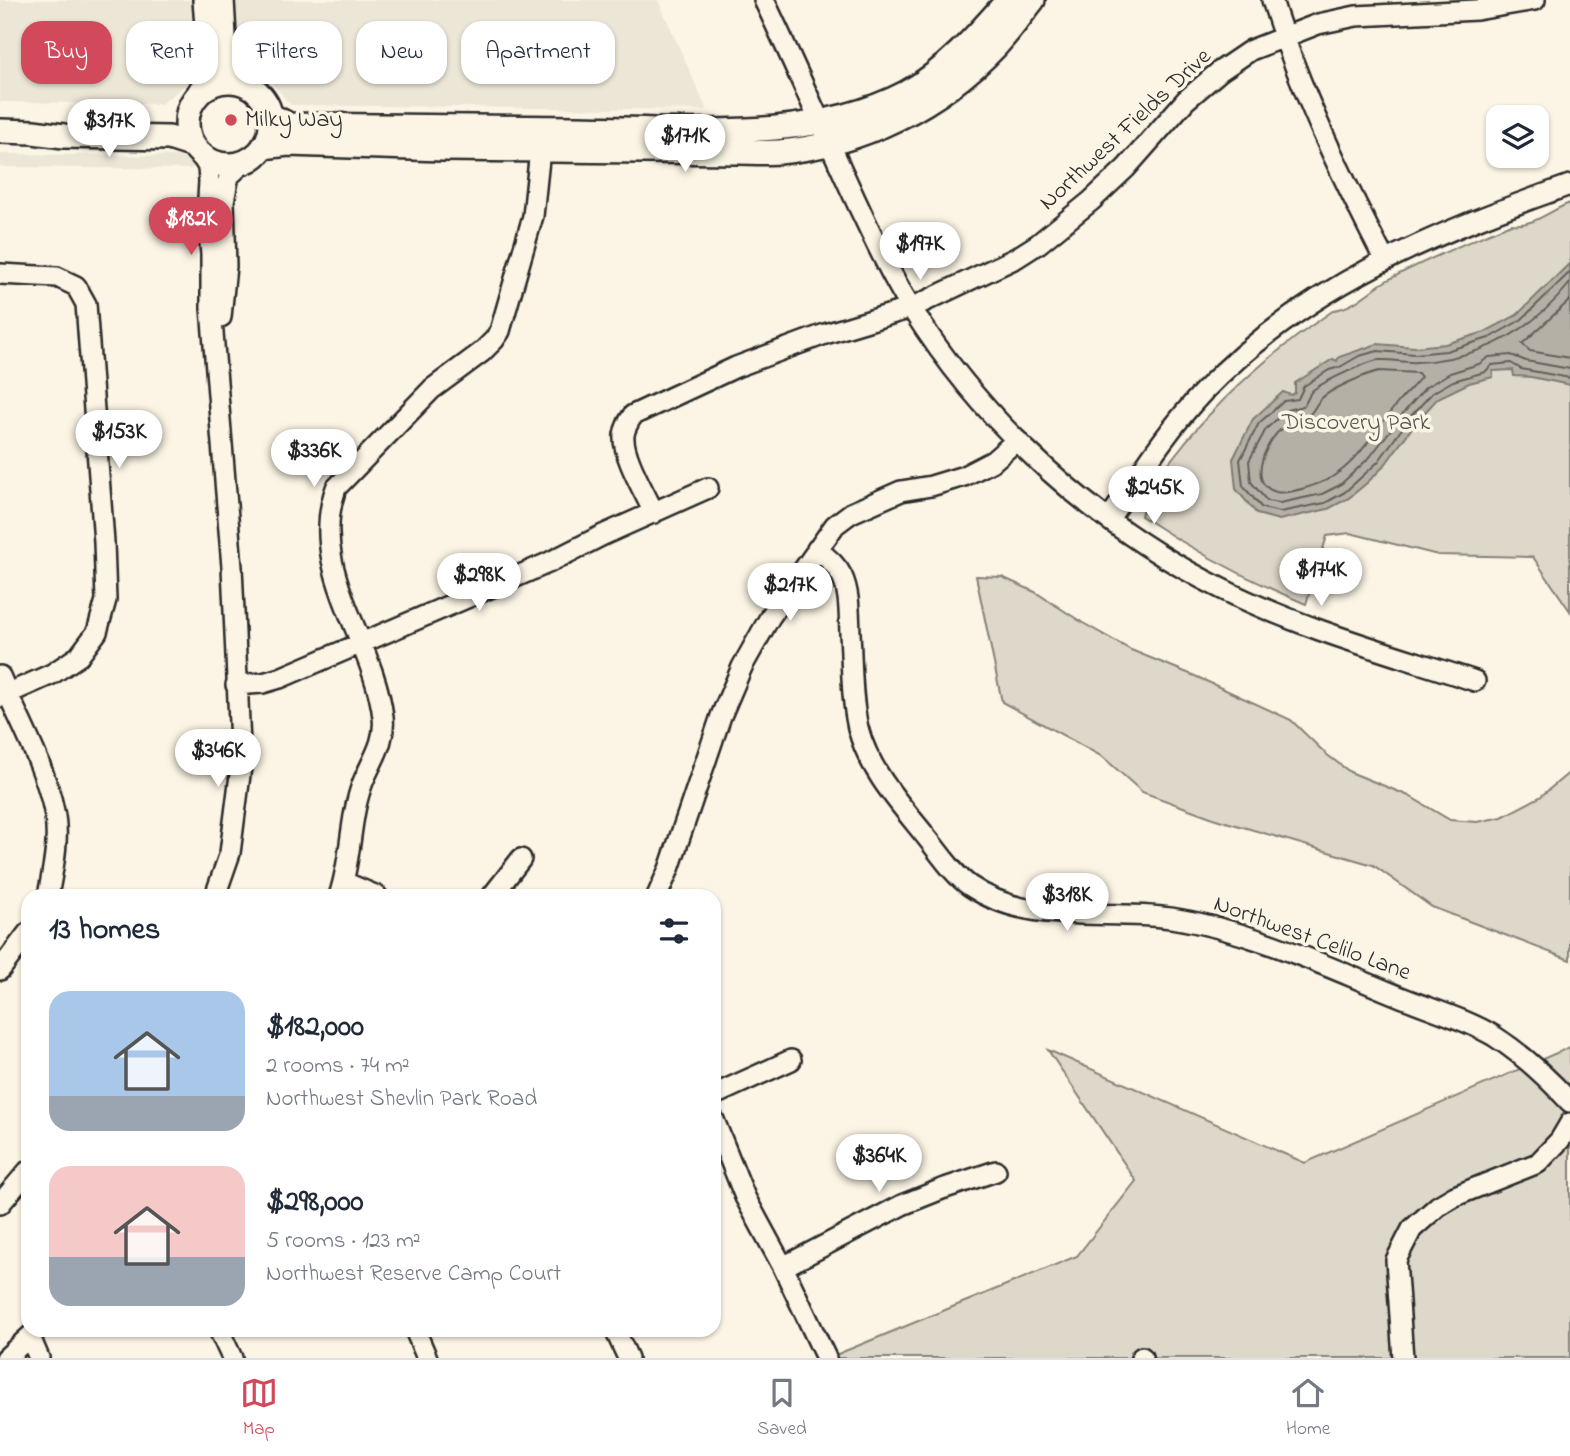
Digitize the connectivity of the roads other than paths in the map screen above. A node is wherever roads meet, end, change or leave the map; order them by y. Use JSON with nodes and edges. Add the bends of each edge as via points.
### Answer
{"nodes":[{"id":1,"x":205,"y":0,"type":"edge"},
{"id":2,"x":222,"y":0,"type":"edge"},
{"id":3,"x":764,"y":0,"type":"edge"},
{"id":4,"x":1008,"y":0,"type":"edge"},
{"id":5,"x":1033,"y":0,"type":"edge"},
{"id":6,"x":1272,"y":0,"type":"edge"},
{"id":7,"x":1535,"y":0,"type":"edge"},
{"id":8,"x":1283,"y":36,"type":"junction"},
{"id":9,"x":232,"y":68,"type":"edge"},
{"id":10,"x":232,"y":82,"type":"edge"},
{"id":11,"x":242,"y":84,"type":"edge"},
{"id":12,"x":194,"y":103,"type":"junction"},
{"id":13,"x":270,"y":115,"type":"junction"},
{"id":14,"x":0,"y":131,"type":"edge"},
{"id":15,"x":33,"y":132,"type":"junction"},
{"id":16,"x":824,"y":133,"type":"junction"},
{"id":17,"x":263,"y":147,"type":"junction"},
{"id":18,"x":197,"y":150,"type":"junction"},
{"id":19,"x":540,"y":150,"type":"junction"},
{"id":20,"x":243,"y":163,"type":"junction"},
{"id":21,"x":1570,"y":185,"type":"edge"},
{"id":22,"x":1384,"y":259,"type":"junction"},
{"id":23,"x":0,"y":274,"type":"edge"},
{"id":24,"x":911,"y":308,"type":"junction"},
{"id":25,"x":216,"y":349,"type":"junction"},
{"id":26,"x":1017,"y":440,"type":"junction"},
{"id":27,"x":708,"y":488,"type":"dead end"},
{"id":28,"x":654,"y":513,"type":"junction"},
{"id":29,"x":1110,"y":519,"type":"junction"},
{"id":30,"x":817,"y":549,"type":"junction"},
{"id":31,"x":359,"y":643,"type":"junction"},
{"id":32,"x":1475,"y":681,"type":"dead end"},
{"id":33,"x":236,"y":685,"type":"junction"},
{"id":34,"x":3,"y":689,"type":"edge"},
{"id":35,"x":521,"y":859,"type":"dead end"},
{"id":36,"x":49,"y":889,"type":"edge"},
{"id":37,"x":217,"y":889,"type":"edge"},
{"id":38,"x":341,"y":889,"type":"edge"},
{"id":39,"x":497,"y":889,"type":"edge"},
{"id":40,"x":660,"y":889,"type":"edge"},
{"id":41,"x":21,"y":944,"type":"edge"},
{"id":42,"x":0,"y":970,"type":"edge"},
{"id":43,"x":791,"y":1060,"type":"dead end"},
{"id":44,"x":721,"y":1092,"type":"edge"},
{"id":45,"x":1570,"y":1102,"type":"edge"},
{"id":46,"x":1570,"y":1123,"type":"edge"},
{"id":47,"x":721,"y":1137,"type":"edge"},
{"id":48,"x":996,"y":1171,"type":"dead end"},
{"id":49,"x":21,"y":1179,"type":"edge"},
{"id":50,"x":0,"y":1203,"type":"edge"},
{"id":51,"x":783,"y":1267,"type":"junction"},
{"id":52,"x":29,"y":1337,"type":"edge"},
{"id":53,"x":34,"y":1337,"type":"edge"},
{"id":54,"x":222,"y":1337,"type":"edge"},
{"id":55,"x":418,"y":1337,"type":"edge"},
{"id":56,"x":618,"y":1337,"type":"edge"},
{"id":57,"x":6,"y":1358,"type":"edge"},
{"id":58,"x":39,"y":1358,"type":"edge"},
{"id":59,"x":232,"y":1358,"type":"edge"},
{"id":60,"x":427,"y":1358,"type":"edge"},
{"id":61,"x":628,"y":1358,"type":"edge"},
{"id":62,"x":826,"y":1358,"type":"edge"},
{"id":63,"x":1403,"y":1358,"type":"edge"}],
"edges":[{"from":1,"to":12,"type":"main road","via":[[210,65],[208,79]]},
{"from":2,"to":9,"type":"main road","via":[[225,54]]},
{"from":3,"to":16,"type":"street"},
{"from":4,"to":16,"type":"main road","via":[[965,47],[908,92]]},
{"from":5,"to":16,"type":"main road","via":[[967,74],[932,100],[863,133]]},
{"from":6,"to":8,"type":"street"},
{"from":7,"to":8,"type":"street","name":"Northwest Fields Drive","via":[[1477,10],[1356,16]]},
{"from":8,"to":22,"type":"street","via":[[1320,130]]},
{"from":8,"to":24,"type":"street","name":"Northwest Fields Drive","via":[[1220,71],[1186,100],[1118,176],[1038,244]]},
{"from":10,"to":12,"type":"main road","via":[[218,82]]},
{"from":11,"to":13,"type":"main road","via":[[259,94]]},
{"from":12,"to":15,"type":"main road","via":[[168,122]]},
{"from":12,"to":18,"type":"main road","via":[[187,124]]},
{"from":13,"to":16,"type":"main road","via":[[289,125]]},
{"from":13,"to":17,"type":"main road"},
{"from":14,"to":15,"type":"main road"},
{"from":15,"to":18,"type":"main road","via":[[169,138]]},
{"from":16,"to":19,"type":"main road","via":[[780,152]]},
{"from":16,"to":24,"type":"street"},
{"from":17,"to":19,"type":"main road"},
{"from":17,"to":20,"type":"main road"},
{"from":18,"to":20,"type":"main road","via":[[219,164]]},
{"from":18,"to":25,"type":"street","via":[[208,167]]},
{"from":19,"to":31,"type":"street","via":[[533,216],[500,331],[482,352],[432,389],[336,488],[330,505],[328,544]]},
{"from":20,"to":25,"type":"street","via":[[229,176],[224,201],[226,266]]},
{"from":21,"to":22,"type":"street","via":[[1492,212]]},
{"from":22,"to":29,"type":"street","via":[[1309,303],[1257,341],[1204,391],[1162,440]]},
{"from":23,"to":34,"type":"street","via":[[57,277],[76,286],[86,304],[106,600],[97,632],[79,656],[52,674]]},
{"from":24,"to":26,"type":"street","via":[[957,376]]},
{"from":24,"to":28,"type":"street","name":"Northwest Fields Drive","via":[[736,367],[633,415],[623,438]]},
{"from":25,"to":33,"type":"street"},
{"from":26,"to":29,"type":"street"},
{"from":26,"to":30,"type":"street","via":[[993,461],[964,476],[901,491],[851,513]]},
{"from":27,"to":28,"type":"street"},
{"from":28,"to":31,"type":"street"},
{"from":29,"to":32,"type":"street","via":[[1223,590],[1334,635]]},
{"from":30,"to":40,"type":"street","via":[[742,667]]},
{"from":30,"to":45,"type":"street","name":"Northwest Celilo Lane","via":[[842,576],[848,594],[853,701],[869,757],[884,783],[968,885],[994,901],[1026,910],[1168,918],[1222,927],[1491,1035],[1548,1077]]},
{"from":31,"to":33,"type":"street","via":[[280,678]]},
{"from":31,"to":38,"type":"street","via":[[384,719],[382,741],[357,800]]},
{"from":33,"to":37,"type":"street","via":[[241,767],[230,853]]},
{"from":34,"to":36,"type":"street","via":[[55,812],[55,861]]},
{"from":35,"to":39,"type":"street"},
{"from":41,"to":42,"type":"street"},
{"from":43,"to":44,"type":"street"},
{"from":46,"to":63,"type":"street","via":[[1538,1163],[1455,1196],[1412,1229],[1396,1260]]},
{"from":47,"to":51,"type":"street","via":[[745,1197]]},
{"from":48,"to":51,"type":"street","via":[[902,1205]]},
{"from":49,"to":50,"type":"street"},
{"from":51,"to":62,"type":"street"},
{"from":52,"to":57,"type":"street"},
{"from":53,"to":58,"type":"street"},
{"from":54,"to":59,"type":"street"},
{"from":55,"to":60,"type":"street"},
{"from":56,"to":61,"type":"street"}]}
